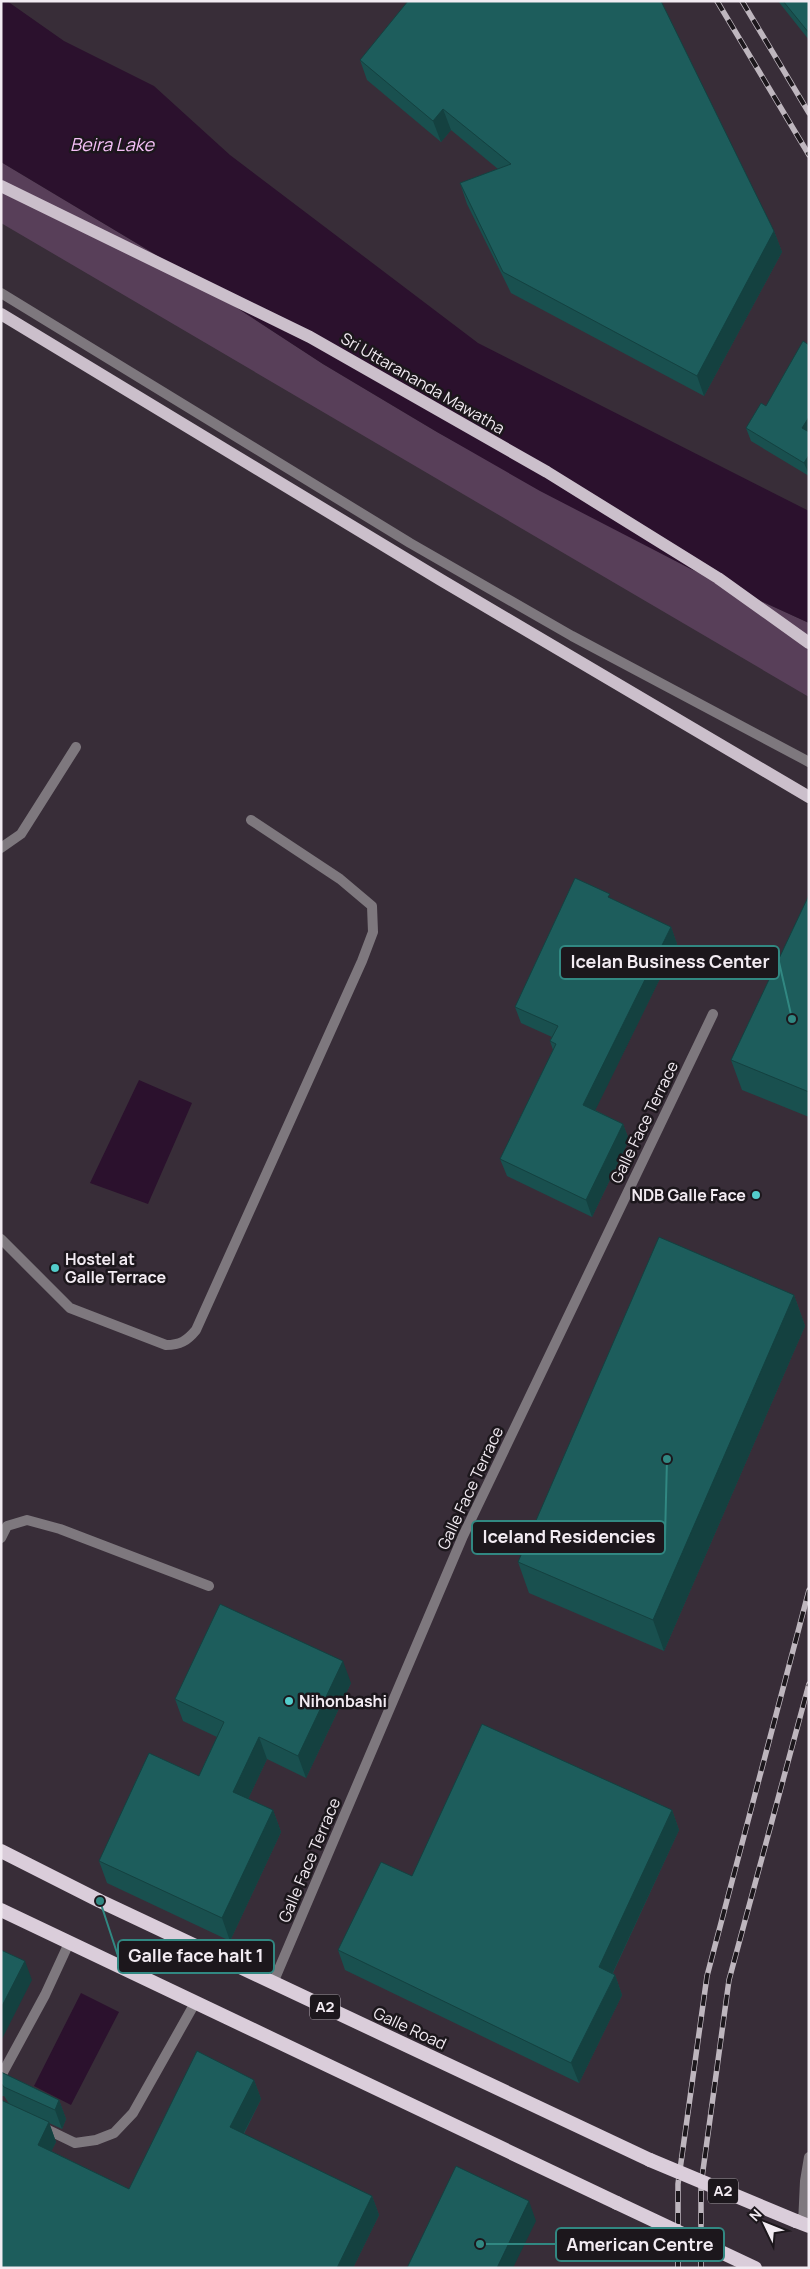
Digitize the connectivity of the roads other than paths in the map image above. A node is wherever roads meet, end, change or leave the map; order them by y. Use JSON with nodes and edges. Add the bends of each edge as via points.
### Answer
{"nodes":[{"id":1,"x":1,"y":186,"type":"edge"},
{"id":2,"x":1,"y":293,"type":"edge"},
{"id":3,"x":1,"y":314,"type":"edge"},
{"id":4,"x":809,"y":643,"type":"edge"},
{"id":5,"x":76,"y":747,"type":"dead end"},
{"id":6,"x":809,"y":762,"type":"edge"},
{"id":7,"x":809,"y":797,"type":"edge"},
{"id":8,"x":251,"y":820,"type":"dead end"},
{"id":9,"x":1,"y":848,"type":"edge"},
{"id":10,"x":713,"y":1014,"type":"dead end"},
{"id":11,"x":1,"y":1239,"type":"edge"},
{"id":12,"x":1,"y":1538,"type":"edge"},
{"id":13,"x":210,"y":1586,"type":"dead end"},
{"id":14,"x":1,"y":1851,"type":"edge"},
{"id":15,"x":1,"y":1910,"type":"edge"},
{"id":16,"x":68,"y":1942,"type":"junction"},
{"id":17,"x":273,"y":1983,"type":"junction"},
{"id":18,"x":195,"y":2003,"type":"junction"},
{"id":19,"x":1,"y":2076,"type":"edge"},
{"id":20,"x":32,"y":2123,"type":"edge"},
{"id":21,"x":809,"y":2157,"type":"edge"},
{"id":22,"x":803,"y":2224,"type":"edge"},
{"id":23,"x":755,"y":2268,"type":"edge"}],
"edges":[{"from":1,"to":4,"type":"main road","name":"Sri Uttarananda Mawatha","via":[[318,342],[547,472],[718,578]]},
{"from":2,"to":6,"type":"street","via":[[410,543],[572,636]]},
{"from":3,"to":7,"type":"main road"},
{"from":5,"to":9,"type":"street","via":[[20,834]]},
{"from":8,"to":11,"type":"street","via":[[340,879],[372,906],[373,932],[196,1330],[183,1343],[166,1345],[70,1308]]},
{"from":10,"to":17,"type":"street","name":"Galle Face Terrace","via":[[463,1536]]},
{"from":12,"to":13,"type":"street","via":[[7,1526],[27,1520],[60,1528]]},
{"from":14,"to":17,"type":"highway","name":"Galle Road","number":"A2"},
{"from":15,"to":16,"type":"highway"},
{"from":16,"to":18,"type":"highway"},
{"from":16,"to":19,"type":"street","via":[[45,1994]]},
{"from":17,"to":22,"type":"highway","name":"Galle Road","number":"A2","bridge":true,"via":[[650,2160]]},
{"from":18,"to":20,"type":"street","via":[[133,2113],[114,2133],[75,2143]]},
{"from":18,"to":23,"type":"highway","bridge":true},
{"from":21,"to":22,"type":"street"}]}
